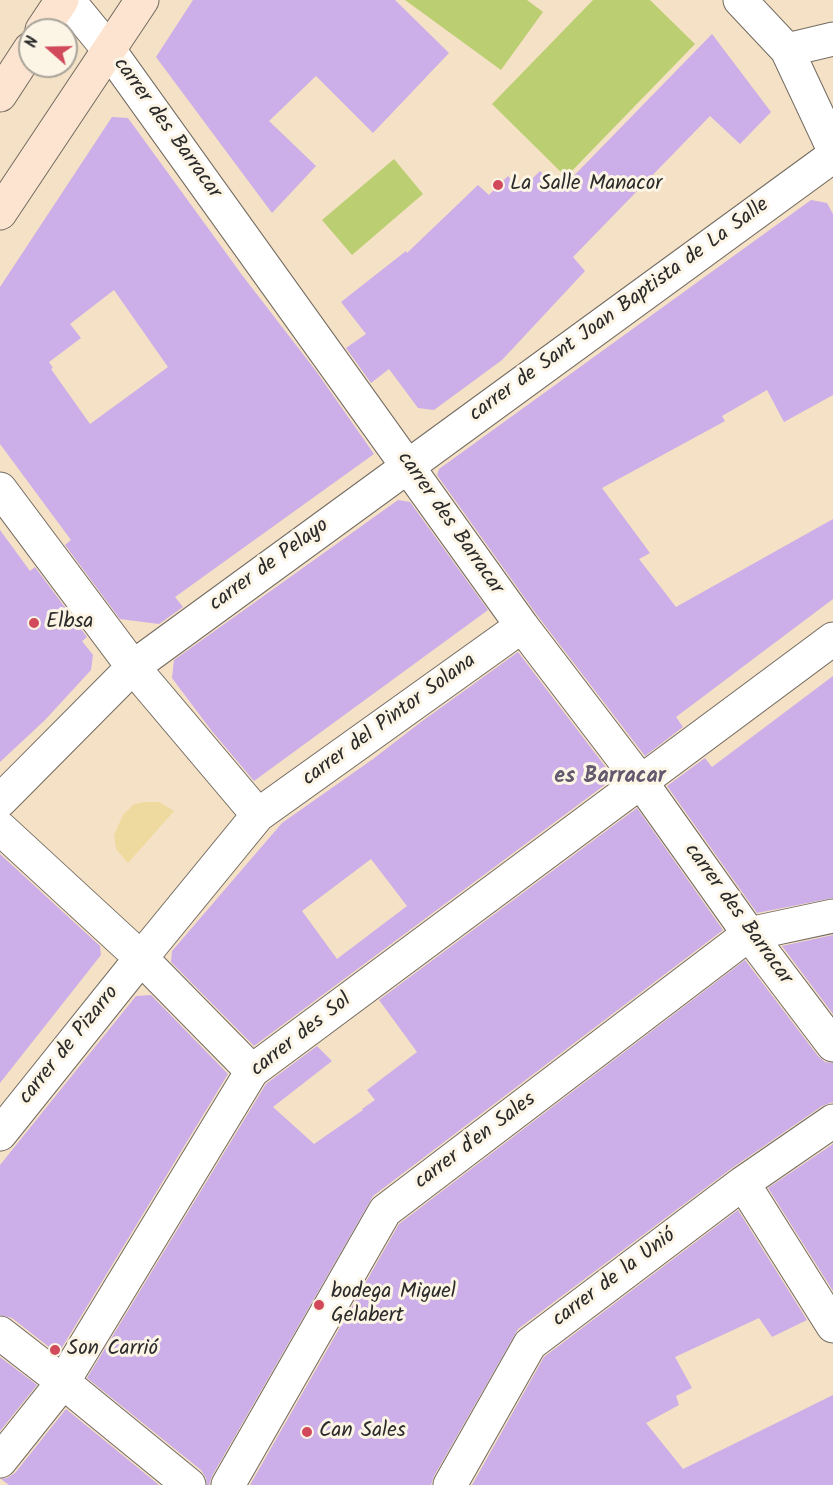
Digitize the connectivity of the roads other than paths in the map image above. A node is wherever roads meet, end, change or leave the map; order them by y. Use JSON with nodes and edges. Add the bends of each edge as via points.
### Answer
{"nodes":[{"id":1,"x":62,"y":0,"type":"edge"},
{"id":2,"x":68,"y":0,"type":"edge"},
{"id":3,"x":142,"y":0,"type":"edge"},
{"id":4,"x":740,"y":0,"type":"edge"},
{"id":5,"x":50,"y":18,"type":"edge"},
{"id":6,"x":833,"y":39,"type":"edge"},
{"id":7,"x":109,"y":50,"type":"junction"},
{"id":8,"x":788,"y":50,"type":"junction"},
{"id":9,"x":18,"y":67,"type":"edge"},
{"id":10,"x":0,"y":95,"type":"edge"},
{"id":11,"x":833,"y":148,"type":"edge"},
{"id":12,"x":833,"y":156,"type":"edge"},
{"id":13,"x":0,"y":213,"type":"edge"},
{"id":14,"x":408,"y":466,"type":"junction"},
{"id":15,"x":0,"y":489,"type":"edge"},
{"id":16,"x":522,"y":626,"type":"junction"},
{"id":17,"x":833,"y":639,"type":"edge"},
{"id":18,"x":133,"y":667,"type":"junction"},
{"id":19,"x":641,"y":782,"type":"junction"},
{"id":20,"x":0,"y":801,"type":"edge"},
{"id":21,"x":258,"y":815,"type":"junction"},
{"id":22,"x":0,"y":828,"type":"edge"},
{"id":23,"x":833,"y":915,"type":"edge"},
{"id":24,"x":749,"y":934,"type":"junction"},
{"id":25,"x":141,"y":958,"type":"junction"},
{"id":26,"x":833,"y":1045,"type":"edge"},
{"id":27,"x":252,"y":1071,"type":"junction"},
{"id":28,"x":833,"y":1121,"type":"edge"},
{"id":29,"x":0,"y":1134,"type":"edge"},
{"id":30,"x":743,"y":1183,"type":"junction"},
{"id":31,"x":833,"y":1326,"type":"edge"},
{"id":32,"x":0,"y":1333,"type":"edge"},
{"id":33,"x":63,"y":1382,"type":"junction"},
{"id":34,"x":0,"y":1461,"type":"edge"},
{"id":35,"x":189,"y":1485,"type":"edge"},
{"id":36,"x":228,"y":1485,"type":"edge"},
{"id":37,"x":450,"y":1485,"type":"edge"}],
"edges":[{"from":1,"to":5,"type":"main road"},
{"from":2,"to":7,"type":"street","name":"carrer des Barracar"},
{"from":3,"to":7,"type":"main road"},
{"from":4,"to":8,"type":"street"},
{"from":6,"to":8,"type":"street"},
{"from":7,"to":13,"type":"main road"},
{"from":7,"to":14,"type":"street","name":"carrer des Barracar"},
{"from":8,"to":11,"type":"street"},
{"from":9,"to":10,"type":"main road"},
{"from":12,"to":14,"type":"street","name":"carrer de Sant Joan Baptista de La Salle"},
{"from":14,"to":16,"type":"street","name":"carrer des Barracar"},
{"from":14,"to":18,"type":"street","name":"carrer de Pelayo"},
{"from":15,"to":18,"type":"street"},
{"from":16,"to":19,"type":"street","name":"carrer des Barracar"},
{"from":16,"to":21,"type":"street","name":"carrer del Pintor Solana"},
{"from":17,"to":19,"type":"street","name":"carrer des Sol"},
{"from":18,"to":20,"type":"street","name":"carrer de Pelayo"},
{"from":18,"to":21,"type":"street"},
{"from":19,"to":24,"type":"street","name":"carrer des Barracar"},
{"from":19,"to":27,"type":"street","name":"carrer des Sol"},
{"from":21,"to":25,"type":"street","name":"carrer del Pintor Solana"},
{"from":22,"to":25,"type":"street"},
{"from":23,"to":24,"type":"street","name":"carrer d'en Sales"},
{"from":24,"to":26,"type":"street","name":"carrer des Barracar"},
{"from":24,"to":36,"type":"street","name":"carrer d'en Sales","via":[[385,1211]]},
{"from":25,"to":27,"type":"street"},
{"from":25,"to":29,"type":"street","name":"carrer de Pizarro"},
{"from":27,"to":33,"type":"street","name":"carrer des Sol"},
{"from":28,"to":30,"type":"street","name":"carrer de la Unió"},
{"from":30,"to":31,"type":"street"},
{"from":30,"to":37,"type":"street","name":"carrer de la Unió","via":[[530,1344]]},
{"from":32,"to":33,"type":"street"},
{"from":33,"to":34,"type":"street","name":"carrer des Sol"},
{"from":33,"to":35,"type":"street"}]}
